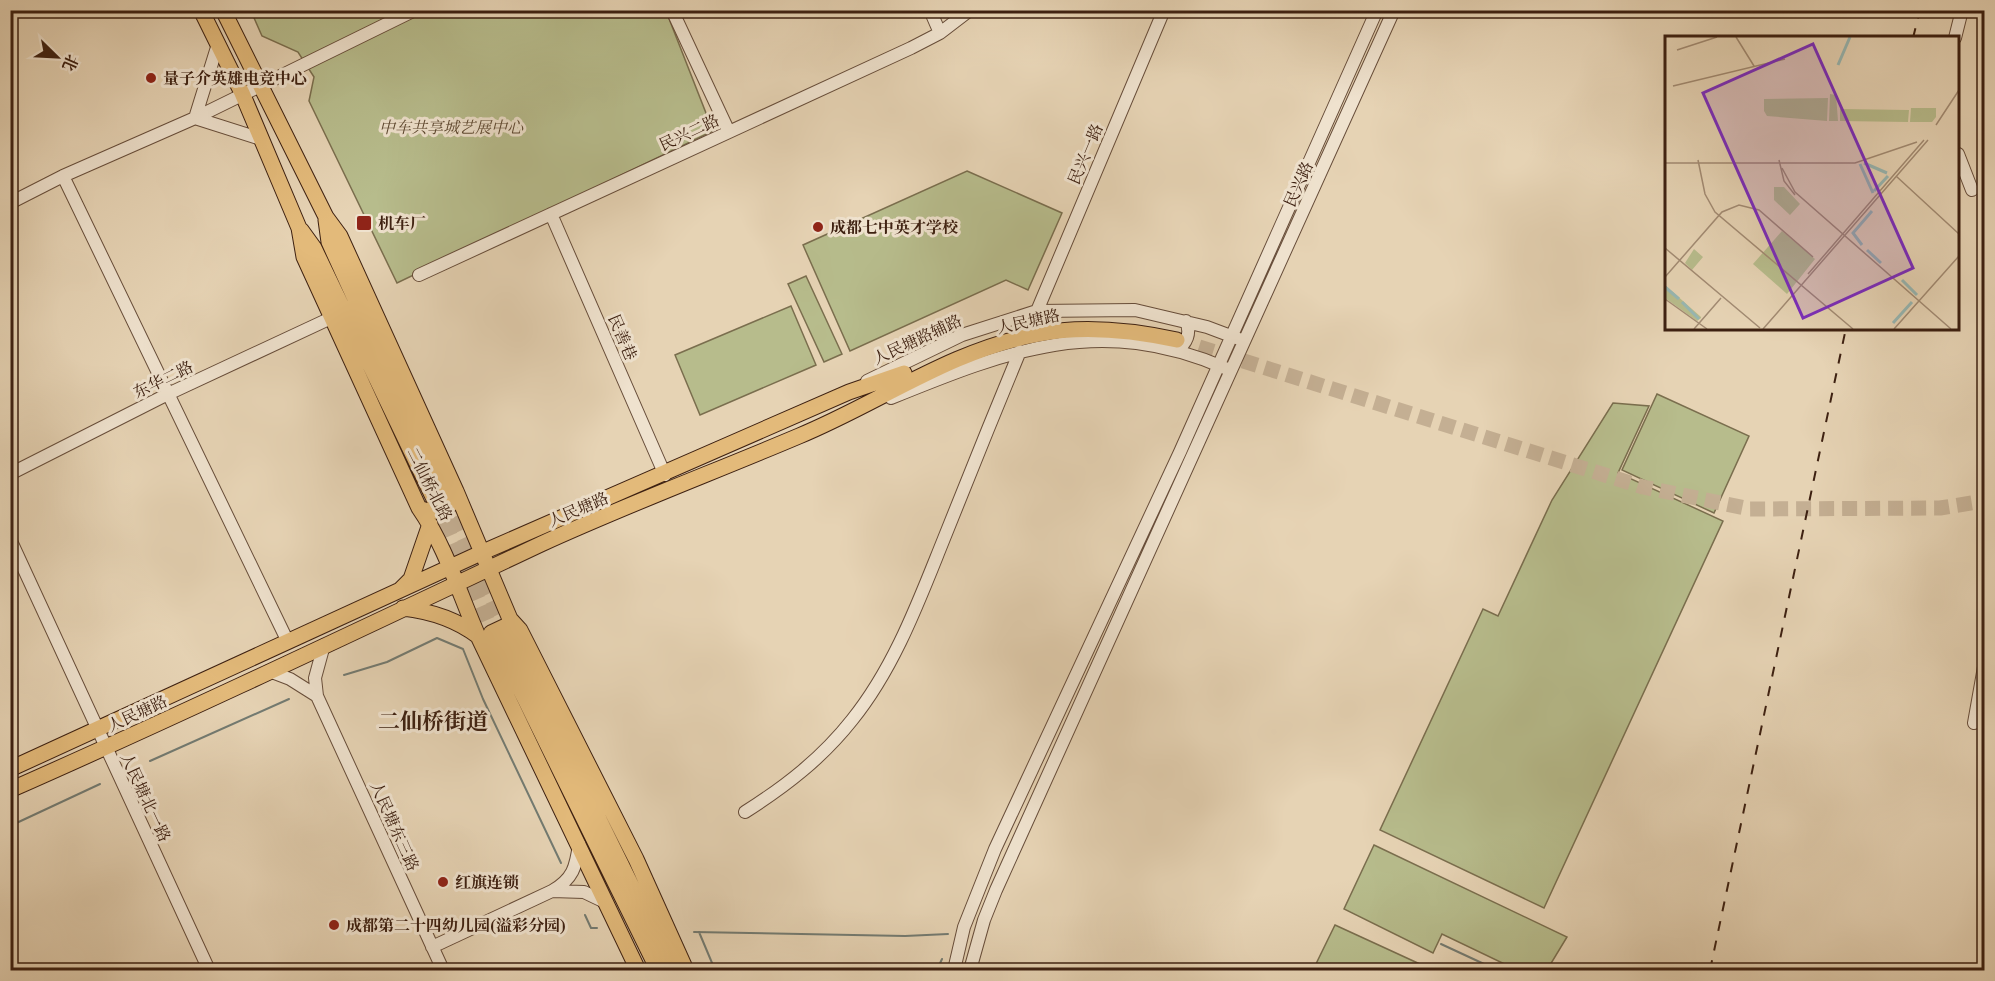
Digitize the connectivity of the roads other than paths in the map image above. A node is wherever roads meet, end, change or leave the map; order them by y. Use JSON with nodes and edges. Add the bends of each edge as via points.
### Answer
{"nodes":[{"id":1,"x":201,"y":10,"type":"edge"},
{"id":2,"x":223,"y":10,"type":"edge"},
{"id":3,"x":415,"y":10,"type":"edge"},
{"id":4,"x":672,"y":10,"type":"edge"},
{"id":5,"x":930,"y":10,"type":"edge"},
{"id":6,"x":970,"y":10,"type":"edge"},
{"id":7,"x":1164,"y":10,"type":"edge"},
{"id":8,"x":1377,"y":10,"type":"edge"},
{"id":9,"x":1394,"y":10,"type":"edge"},
{"id":10,"x":1962,"y":10,"type":"edge"},
{"id":11,"x":940,"y":33,"type":"junction"},
{"id":12,"x":1956,"y":36,"type":"edge"},
{"id":13,"x":218,"y":44,"type":"junction"},
{"id":14,"x":262,"y":84,"type":"junction"},
{"id":15,"x":242,"y":93,"type":"junction"},
{"id":16,"x":195,"y":118,"type":"junction"},
{"id":17,"x":729,"y":132,"type":"junction"},
{"id":18,"x":261,"y":139,"type":"junction"},
{"id":19,"x":1959,"y":157,"type":"edge"},
{"id":20,"x":63,"y":176,"type":"junction"},
{"id":21,"x":1972,"y":190,"type":"dead end"},
{"id":22,"x":10,"y":203,"type":"edge"},
{"id":23,"x":551,"y":213,"type":"junction"},
{"id":24,"x":299,"y":228,"type":"junction"},
{"id":25,"x":419,"y":275,"type":"dead end"},
{"id":26,"x":1037,"y":311,"type":"junction"},
{"id":27,"x":331,"y":318,"type":"junction"},
{"id":28,"x":1179,"y":336,"type":"junction"},
{"id":29,"x":1232,"y":336,"type":"junction"},
{"id":30,"x":1246,"y":342,"type":"junction"},
{"id":31,"x":1020,"y":351,"type":"junction"},
{"id":32,"x":1219,"y":365,"type":"junction"},
{"id":33,"x":1232,"y":371,"type":"junction"},
{"id":34,"x":849,"y":392,"type":"junction"},
{"id":35,"x":168,"y":394,"type":"junction"},
{"id":36,"x":840,"y":419,"type":"junction"},
{"id":37,"x":10,"y":474,"type":"edge"},
{"id":38,"x":665,"y":475,"type":"junction"},
{"id":39,"x":446,"y":496,"type":"junction"},
{"id":40,"x":419,"y":508,"type":"junction"},
{"id":41,"x":430,"y":524,"type":"junction"},
{"id":42,"x":10,"y":539,"type":"edge"},
{"id":43,"x":483,"y":552,"type":"junction"},
{"id":44,"x":450,"y":568,"type":"junction"},
{"id":45,"x":490,"y":569,"type":"junction"},
{"id":46,"x":455,"y":584,"type":"junction"},
{"id":47,"x":399,"y":591,"type":"junction"},
{"id":48,"x":403,"y":608,"type":"junction"},
{"id":49,"x":478,"y":636,"type":"junction"},
{"id":50,"x":503,"y":640,"type":"junction"},
{"id":51,"x":288,"y":642,"type":"junction"},
{"id":52,"x":324,"y":645,"type":"junction"},
{"id":53,"x":1984,"y":667,"type":"edge"},
{"id":54,"x":269,"y":671,"type":"junction"},
{"id":55,"x":317,"y":696,"type":"junction"},
{"id":56,"x":1974,"y":723,"type":"dead end"},
{"id":57,"x":98,"y":730,"type":"junction"},
{"id":58,"x":105,"y":748,"type":"junction"},
{"id":59,"x":10,"y":769,"type":"edge"},
{"id":60,"x":10,"y":790,"type":"edge"},
{"id":61,"x":745,"y":812,"type":"dead end"},
{"id":62,"x":579,"y":843,"type":"junction"},
{"id":63,"x":552,"y":891,"type":"junction"},
{"id":64,"x":607,"y":903,"type":"junction"},
{"id":65,"x":432,"y":947,"type":"junction"},
{"id":66,"x":209,"y":970,"type":"edge"},
{"id":67,"x":443,"y":970,"type":"edge"},
{"id":68,"x":638,"y":970,"type":"edge"},
{"id":69,"x":658,"y":970,"type":"edge"},
{"id":70,"x":673,"y":970,"type":"edge"},
{"id":71,"x":686,"y":970,"type":"edge"},
{"id":72,"x":954,"y":970,"type":"edge"},
{"id":73,"x":970,"y":970,"type":"edge"}],
"edges":[{"from":1,"to":13,"type":"main road","name":"二仙桥北路"},
{"from":2,"to":14,"type":"main road"},
{"from":3,"to":14,"type":"street"},
{"from":4,"to":17,"type":"street"},
{"from":5,"to":11,"type":"street"},
{"from":6,"to":11,"type":"street","name":"民兴二路"},
{"from":7,"to":26,"type":"street","name":"民兴一路"},
{"from":8,"to":29,"type":"street","name":"民兴路"},
{"from":9,"to":30,"type":"street","name":"民兴路"},
{"from":10,"to":12,"type":"street"},
{"from":11,"to":17,"type":"street","name":"民兴二路"},
{"from":13,"to":15,"type":"main road","name":"二仙桥北路"},
{"from":13,"to":16,"type":"street"},
{"from":14,"to":15,"type":"street"},
{"from":14,"to":39,"type":"main road","via":[[326,217],[340,236]]},
{"from":15,"to":16,"type":"street"},
{"from":15,"to":18,"type":"main road","name":"二仙桥北路"},
{"from":16,"to":18,"type":"street"},
{"from":16,"to":20,"type":"street"},
{"from":17,"to":23,"type":"street","name":"民兴二路"},
{"from":18,"to":24,"type":"main road","name":"二仙桥北路"},
{"from":19,"to":21,"type":"street"},
{"from":20,"to":22,"type":"street"},
{"from":20,"to":35,"type":"street"},
{"from":23,"to":25,"type":"street","name":"民兴二路"},
{"from":23,"to":38,"type":"street","name":"民善巷"},
{"from":24,"to":27,"type":"main road","name":"二仙桥北路","via":[[304,257]]},
{"from":24,"to":39,"type":"main road","via":[[314,248]]},
{"from":26,"to":28,"type":"street","name":"人民塘路辅路","via":[[1135,310]]},
{"from":26,"to":34,"type":"street","name":"人民塘路辅路","via":[[962,335]]},
{"from":27,"to":35,"type":"street","name":"东华二路"},
{"from":27,"to":40,"type":"main road","name":"二仙桥北路"},
{"from":28,"to":29,"type":"street","name":"人民塘路辅路"},
{"from":28,"to":31,"type":"street","name":"人民塘路辅路","via":[[1045,344]]},
{"from":28,"to":32,"type":"street","name":"人民塘路辅路"},
{"from":28,"to":34,"type":"main road","name":"人民塘路","via":[[1101,320],[1037,324],[962,347],[891,379]]},
{"from":28,"to":36,"type":"main road","name":"人民塘路","via":[[1062,330],[1022,338],[960,358],[888,391]]},
{"from":29,"to":30,"type":"street","name":"人民塘路辅路"},
{"from":29,"to":32,"type":"street","name":"民兴路"},
{"from":30,"to":33,"type":"street","name":"民兴路"},
{"from":31,"to":36,"type":"street","name":"人民塘路辅路","via":[[978,363]]},
{"from":31,"to":61,"type":"street","via":[[930,572],[881,679],[853,720],[820,756],[784,787]]},
{"from":32,"to":33,"type":"street","name":"人民塘路辅路"},
{"from":32,"to":72,"type":"street","name":"民兴路","via":[[995,849],[968,916]]},
{"from":33,"to":73,"type":"street","name":"民兴路","via":[[996,890]]},
{"from":34,"to":38,"type":"main road","name":"人民塘路"},
{"from":35,"to":37,"type":"street","name":"东华二路"},
{"from":35,"to":51,"type":"street"},
{"from":36,"to":45,"type":"main road","name":"人民塘路","via":[[543,543]]},
{"from":38,"to":43,"type":"main road","name":"人民塘路"},
{"from":39,"to":40,"type":"main road","via":[[453,502],[447,508],[431,512]]},
{"from":39,"to":43,"type":"main road"},
{"from":40,"to":41,"type":"main road","name":"二仙桥北路"},
{"from":41,"to":44,"type":"main road","name":"二仙桥北路"},
{"from":41,"to":47,"type":"main road","via":[[411,579]]},
{"from":42,"to":57,"type":"street","name":"人民塘北一路"},
{"from":43,"to":44,"type":"main road","name":"人民塘路"},
{"from":43,"to":45,"type":"main road"},
{"from":44,"to":46,"type":"main road","name":"二仙桥北路"},
{"from":44,"to":47,"type":"main road","name":"人民塘路"},
{"from":45,"to":46,"type":"main road","name":"人民塘路"},
{"from":45,"to":50,"type":"main road","via":[[510,619]]},
{"from":46,"to":48,"type":"main road","name":"人民塘路"},
{"from":46,"to":49,"type":"main road","name":"二仙桥北路"},
{"from":47,"to":51,"type":"main road","name":"人民塘路"},
{"from":48,"to":49,"type":"main road","via":[[425,611],[466,627]]},
{"from":48,"to":52,"type":"main road","name":"人民塘路"},
{"from":49,"to":50,"type":"main road","name":"二仙桥北路"},
{"from":50,"to":62,"type":"main road","name":"二仙桥北路"},
{"from":50,"to":69,"type":"main road"},
{"from":50,"to":70,"type":"main road"},
{"from":50,"to":71,"type":"main road","via":[[636,860]]},
{"from":51,"to":57,"type":"main road","name":"人民塘路"},
{"from":52,"to":54,"type":"main road","name":"人民塘路"},
{"from":52,"to":55,"type":"street","name":"人民塘东三路","via":[[315,678]]},
{"from":53,"to":56,"type":"street"},
{"from":54,"to":55,"type":"street"},
{"from":54,"to":58,"type":"main road","name":"人民塘路"},
{"from":55,"to":65,"type":"street","name":"人民塘东三路"},
{"from":57,"to":58,"type":"street","name":"人民塘北一路"},
{"from":57,"to":59,"type":"main road","name":"人民塘路"},
{"from":58,"to":60,"type":"main road","name":"人民塘路"},
{"from":58,"to":66,"type":"street","name":"人民塘北一路"},
{"from":62,"to":63,"type":"street","via":[[571,877]]},
{"from":62,"to":64,"type":"main road","name":"二仙桥北路"},
{"from":63,"to":64,"type":"street","via":[[584,892]]},
{"from":63,"to":65,"type":"street"},
{"from":64,"to":68,"type":"main road","name":"二仙桥北路"},
{"from":65,"to":67,"type":"street","name":"人民塘东三路"}]}
